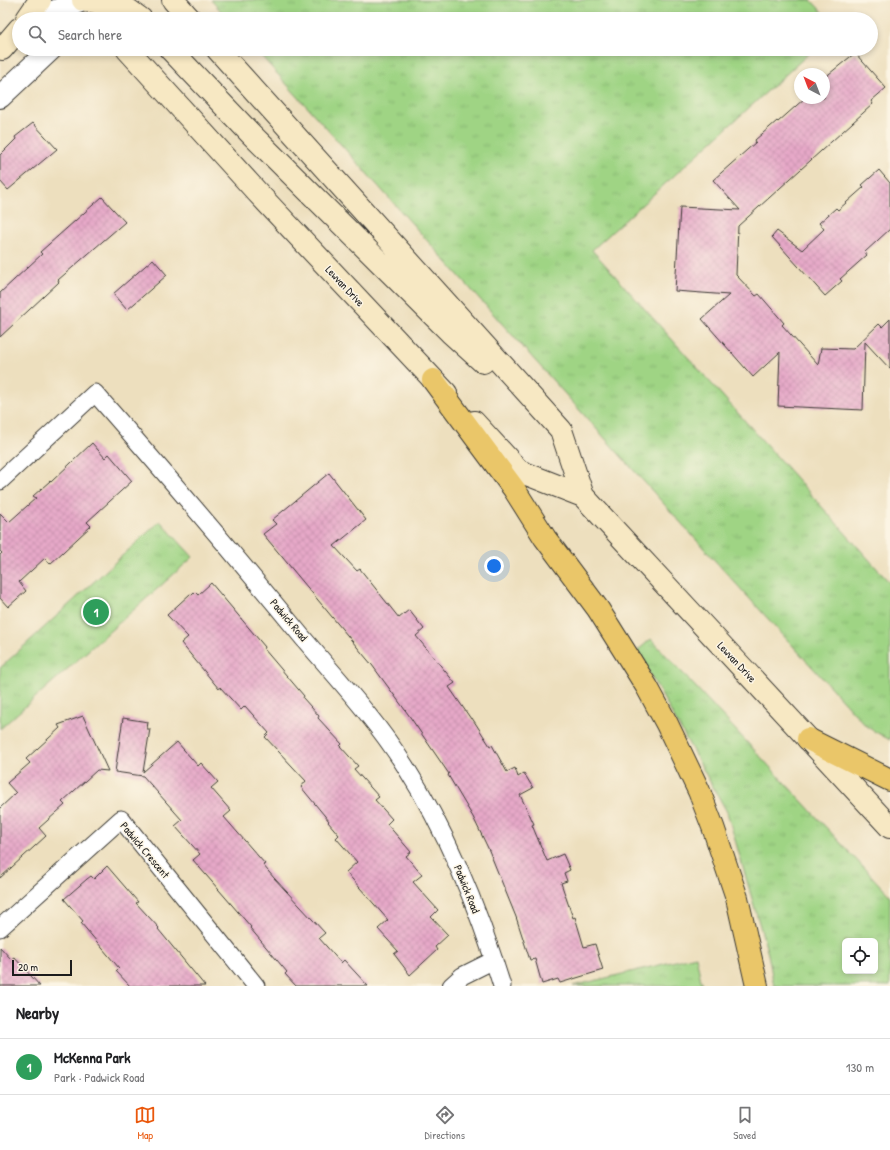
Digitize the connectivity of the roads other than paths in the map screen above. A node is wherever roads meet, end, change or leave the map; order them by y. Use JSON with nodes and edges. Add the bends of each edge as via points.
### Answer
{"nodes":[{"id":1,"x":40,"y":0,"type":"edge"},
{"id":2,"x":83,"y":0,"type":"edge"},
{"id":3,"x":173,"y":0,"type":"edge"},
{"id":4,"x":32,"y":12,"type":"edge"},
{"id":5,"x":53,"y":12,"type":"edge"},
{"id":6,"x":76,"y":12,"type":"edge"},
{"id":7,"x":94,"y":12,"type":"edge"},
{"id":8,"x":131,"y":12,"type":"edge"},
{"id":9,"x":184,"y":12,"type":"edge"},
{"id":10,"x":12,"y":37,"type":"edge"},
{"id":11,"x":12,"y":40,"type":"edge"},
{"id":12,"x":1,"y":50,"type":"edge"},
{"id":13,"x":44,"y":56,"type":"edge"},
{"id":14,"x":133,"y":56,"type":"edge"},
{"id":15,"x":177,"y":56,"type":"edge"},
{"id":16,"x":223,"y":56,"type":"edge"},
{"id":17,"x":0,"y":97,"type":"edge"},
{"id":18,"x":433,"y":380,"type":"junction"},
{"id":19,"x":561,"y":430,"type":"junction"},
{"id":20,"x":0,"y":481,"type":"edge"},
{"id":21,"x":583,"y":496,"type":"junction"},
{"id":22,"x":808,"y":738,"type":"junction"},
{"id":23,"x":890,"y":780,"type":"edge"},
{"id":24,"x":890,"y":827,"type":"edge"},
{"id":25,"x":0,"y":928,"type":"edge"},
{"id":26,"x":494,"y":960,"type":"junction"},
{"id":27,"x":256,"y":986,"type":"edge"},
{"id":28,"x":451,"y":986,"type":"edge"},
{"id":29,"x":502,"y":986,"type":"edge"},
{"id":30,"x":758,"y":986,"type":"edge"}],
"edges":[{"from":1,"to":4,"type":"main road"},
{"from":2,"to":5,"type":"street"},
{"from":2,"to":6,"type":"street"},
{"from":2,"to":7,"type":"main road"},
{"from":2,"to":8,"type":"main road","via":[[123,6]]},
{"from":3,"to":9,"type":"main road"},
{"from":10,"to":12,"type":"main road"},
{"from":11,"to":12,"type":"street"},
{"from":13,"to":17,"type":"street"},
{"from":14,"to":18,"type":"main road","name":"Lewvan Drive"},
{"from":15,"to":19,"type":"main road","via":[[450,332]]},
{"from":16,"to":19,"type":"main road","name":"Lewvan Drive"},
{"from":18,"to":21,"type":"main road","name":"Lewvan Drive","via":[[519,471]]},
{"from":18,"to":30,"type":"highway","via":[[598,608],[644,681],[699,791],[713,827],[737,898]]},
{"from":19,"to":21,"type":"main road","name":"Lewvan Drive"},
{"from":20,"to":26,"type":"street","name":"Padwick Road","via":[[95,394],[218,535],[372,721],[405,765],[461,872]]},
{"from":21,"to":22,"type":"main road","name":"Lewvan Drive"},
{"from":22,"to":23,"type":"highway"},
{"from":22,"to":24,"type":"main road","name":"Lewvan Drive"},
{"from":25,"to":27,"type":"street","name":"Padwick Crescent","via":[[121,819]]},
{"from":26,"to":28,"type":"street","via":[[462,976]]},
{"from":26,"to":29,"type":"street","name":"Padwick Road"}]}
